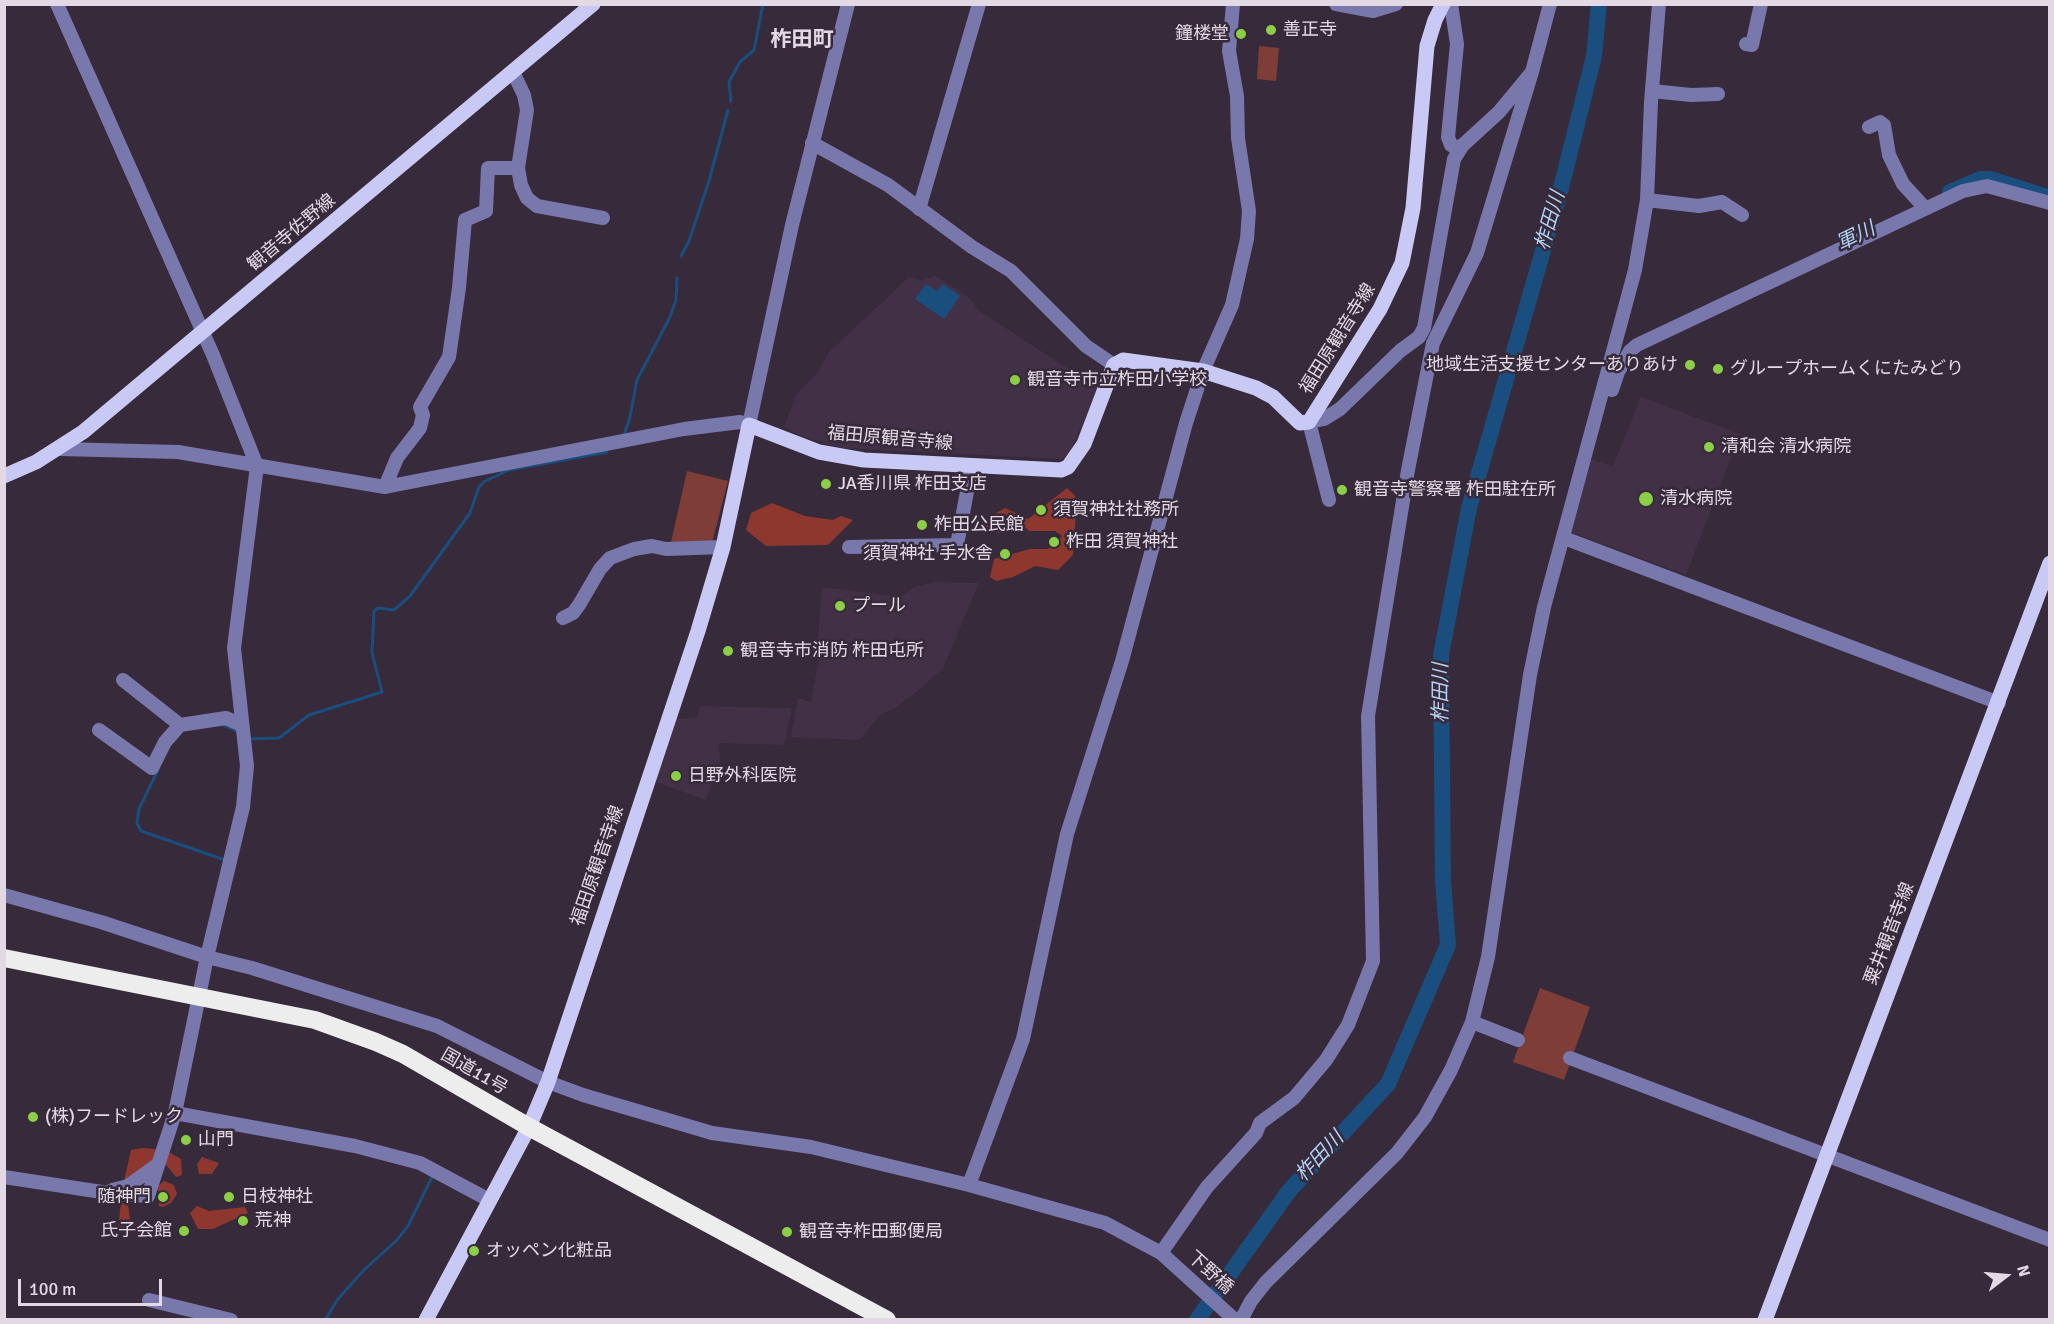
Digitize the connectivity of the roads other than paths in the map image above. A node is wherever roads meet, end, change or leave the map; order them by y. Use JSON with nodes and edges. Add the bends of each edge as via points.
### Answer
{"nodes":[{"id":1,"x":57,"y":4,"type":"edge"},
{"id":2,"x":593,"y":4,"type":"edge"},
{"id":3,"x":848,"y":4,"type":"edge"},
{"id":4,"x":979,"y":4,"type":"edge"},
{"id":5,"x":1336,"y":4,"type":"edge"},
{"id":6,"x":1396,"y":4,"type":"edge"},
{"id":7,"x":1443,"y":4,"type":"edge"},
{"id":8,"x":1451,"y":4,"type":"edge"},
{"id":9,"x":1550,"y":4,"type":"edge"},
{"id":10,"x":1659,"y":4,"type":"edge"},
{"id":11,"x":1761,"y":4,"type":"edge"},
{"id":12,"x":1231,"y":5,"type":"edge"},
{"id":13,"x":1746,"y":44,"type":"dead end"},
{"id":14,"x":513,"y":72,"type":"junction"},
{"id":15,"x":1532,"y":72,"type":"junction"},
{"id":16,"x":1652,"y":92,"type":"junction"},
{"id":17,"x":1718,"y":94,"type":"dead end"},
{"id":18,"x":1869,"y":127,"type":"dead end"},
{"id":19,"x":812,"y":143,"type":"junction"},
{"id":20,"x":1463,"y":145,"type":"junction"},
{"id":21,"x":518,"y":168,"type":"junction"},
{"id":22,"x":1647,"y":200,"type":"junction"},
{"id":23,"x":2049,"y":203,"type":"edge"},
{"id":24,"x":1925,"y":208,"type":"junction"},
{"id":25,"x":919,"y":209,"type":"junction"},
{"id":26,"x":1742,"y":215,"type":"dead end"},
{"id":27,"x":603,"y":218,"type":"dead end"},
{"id":28,"x":1625,"y":308,"type":"junction"},
{"id":29,"x":203,"y":333,"type":"junction"},
{"id":30,"x":1419,"y":337,"type":"junction"},
{"id":31,"x":1433,"y":343,"type":"junction"},
{"id":32,"x":1630,"y":351,"type":"junction"},
{"id":33,"x":1114,"y":365,"type":"junction"},
{"id":34,"x":1203,"y":371,"type":"junction"},
{"id":35,"x":1309,"y":422,"type":"junction"},
{"id":36,"x":749,"y":424,"type":"junction"},
{"id":37,"x":1588,"y":444,"type":"junction"},
{"id":38,"x":60,"y":449,"type":"junction"},
{"id":39,"x":972,"y":465,"type":"junction"},
{"id":40,"x":257,"y":466,"type":"junction"},
{"id":41,"x":4,"y":476,"type":"edge"},
{"id":42,"x":385,"y":487,"type":"junction"},
{"id":43,"x":1329,"y":500,"type":"dead end"},
{"id":44,"x":1564,"y":538,"type":"junction"},
{"id":45,"x":723,"y":547,"type":"junction"},
{"id":46,"x":849,"y":547,"type":"dead end"},
{"id":47,"x":2049,"y":563,"type":"edge"},
{"id":48,"x":564,"y":618,"type":"dead end"},
{"id":49,"x":123,"y":680,"type":"dead end"},
{"id":50,"x":1999,"y":703,"type":"junction"},
{"id":51,"x":180,"y":725,"type":"junction"},
{"id":52,"x":242,"y":725,"type":"junction"},
{"id":53,"x":99,"y":730,"type":"dead end"},
{"id":54,"x":4,"y":895,"type":"edge"},
{"id":55,"x":207,"y":957,"type":"junction"},
{"id":56,"x":4,"y":958,"type":"edge"},
{"id":57,"x":198,"y":997,"type":"junction"},
{"id":58,"x":1472,"y":1022,"type":"junction"},
{"id":59,"x":1518,"y":1040,"type":"dead end"},
{"id":60,"x":1570,"y":1058,"type":"dead end"},
{"id":61,"x":548,"y":1082,"type":"junction"},
{"id":62,"x":175,"y":1113,"type":"junction"},
{"id":63,"x":529,"y":1127,"type":"junction"},
{"id":64,"x":1827,"y":1157,"type":"junction"},
{"id":65,"x":157,"y":1166,"type":"junction"},
{"id":66,"x":4,"y":1177,"type":"edge"},
{"id":67,"x":969,"y":1185,"type":"junction"},
{"id":68,"x":104,"y":1192,"type":"junction"},
{"id":69,"x":489,"y":1200,"type":"junction"},
{"id":70,"x":2049,"y":1240,"type":"edge"},
{"id":71,"x":1161,"y":1253,"type":"junction"},
{"id":72,"x":148,"y":1300,"type":"dead end"},
{"id":73,"x":231,"y":1320,"type":"edge"},
{"id":74,"x":426,"y":1320,"type":"edge"},
{"id":75,"x":887,"y":1320,"type":"edge"},
{"id":76,"x":1235,"y":1320,"type":"edge"},
{"id":77,"x":1241,"y":1320,"type":"edge"},
{"id":78,"x":1765,"y":1320,"type":"edge"}],
"edges":[{"from":1,"to":29,"type":"street"},
{"from":2,"to":14,"type":"main road","name":"観音寺佐野線"},
{"from":3,"to":19,"type":"street"},
{"from":4,"to":25,"type":"street"},
{"from":5,"to":6,"type":"street","via":[[1373,11]]},
{"from":7,"to":35,"type":"main road","name":"福田原観音寺線","via":[[1427,46],[1413,208],[1402,263],[1380,309]]},
{"from":8,"to":20,"type":"street","via":[[1457,44],[1448,137],[1456,148]]},
{"from":9,"to":15,"type":"street"},
{"from":10,"to":16,"type":"street"},
{"from":11,"to":13,"type":"street","via":[[1752,45]]},
{"from":12,"to":34,"type":"street","via":[[1229,51],[1249,210],[1247,239],[1232,305]]},
{"from":14,"to":21,"type":"street","via":[[527,110]]},
{"from":14,"to":29,"type":"main road","name":"観音寺佐野線"},
{"from":15,"to":20,"type":"street","via":[[1499,112]]},
{"from":15,"to":31,"type":"street","via":[[1477,253]]},
{"from":16,"to":17,"type":"street"},
{"from":16,"to":22,"type":"street"},
{"from":18,"to":24,"type":"street","via":[[1880,122],[1884,125],[1889,155],[1903,184]]},
{"from":19,"to":25,"type":"street","via":[[888,185]]},
{"from":19,"to":36,"type":"street"},
{"from":20,"to":30,"type":"street","via":[[1454,159],[1424,328]]},
{"from":21,"to":27,"type":"street","via":[[520,185],[537,206]]},
{"from":21,"to":42,"type":"street","via":[[488,168],[486,211],[465,220],[449,357],[420,407],[420,428],[398,458]]},
{"from":22,"to":26,"type":"street","via":[[1699,206],[1722,202]]},
{"from":22,"to":28,"type":"street"},
{"from":23,"to":24,"type":"street","via":[[1987,186],[1975,187]]},
{"from":24,"to":32,"type":"street"},
{"from":25,"to":33,"type":"street","via":[[1011,272],[1086,346]]},
{"from":28,"to":32,"type":"street"},
{"from":28,"to":37,"type":"street"},
{"from":29,"to":38,"type":"main road","name":"観音寺佐野線"},
{"from":29,"to":40,"type":"street"},
{"from":30,"to":31,"type":"street"},
{"from":30,"to":35,"type":"street","via":[[1340,409],[1324,419]]},
{"from":31,"to":71,"type":"street","via":[[1368,716],[1373,960],[1348,1025],[1326,1060],[1294,1098],[1260,1123]]},
{"from":32,"to":37,"type":"street","via":[[1618,372],[1600,425]]},
{"from":33,"to":34,"type":"main road","name":"福田原観音寺線","via":[[1123,360]]},
{"from":33,"to":39,"type":"main road","name":"福田原観音寺線","via":[[1084,444],[1068,467],[1051,471]]},
{"from":34,"to":35,"type":"main road","name":"福田原観音寺線","via":[[1256,388],[1273,397],[1300,423]]},
{"from":34,"to":67,"type":"street","via":[[1122,661],[1066,834],[1023,1039]]},
{"from":35,"to":43,"type":"street"},
{"from":36,"to":39,"type":"main road","name":"福田原観音寺線","via":[[819,452],[864,460]]},
{"from":36,"to":42,"type":"street","via":[[684,429]]},
{"from":36,"to":45,"type":"main road","name":"福田原観音寺線"},
{"from":37,"to":44,"type":"street"},
{"from":38,"to":40,"type":"street","via":[[178,452]]},
{"from":38,"to":41,"type":"main road","name":"観音寺佐野線"},
{"from":39,"to":46,"type":"street","via":[[957,546]]},
{"from":40,"to":42,"type":"street"},
{"from":40,"to":52,"type":"street","via":[[234,648]]},
{"from":44,"to":50,"type":"street"},
{"from":44,"to":58,"type":"street","via":[[1530,675],[1488,957]]},
{"from":45,"to":48,"type":"street","via":[[652,546],[610,558],[573,613]]},
{"from":45,"to":61,"type":"main road","name":"福田原観音寺線"},
{"from":47,"to":50,"type":"main road","name":"粟井観音寺線"},
{"from":49,"to":51,"type":"street"},
{"from":50,"to":64,"type":"main road","name":"粟井観音寺線"},
{"from":51,"to":52,"type":"street","via":[[226,718]]},
{"from":51,"to":53,"type":"street","via":[[165,742],[152,768]]},
{"from":52,"to":55,"type":"street","via":[[247,766],[243,807]]},
{"from":54,"to":55,"type":"street","name":"下野橋"},
{"from":55,"to":57,"type":"street"},
{"from":55,"to":61,"type":"street","name":"下野橋","via":[[437,1026]]},
{"from":56,"to":57,"type":"highway","name":"国道11号"},
{"from":57,"to":62,"type":"street"},
{"from":57,"to":63,"type":"highway","name":"国道11号","via":[[315,1020],[376,1041]]},
{"from":58,"to":59,"type":"street"},
{"from":58,"to":77,"type":"street","via":[[1425,1117],[1404,1144],[1273,1275]]},
{"from":60,"to":64,"type":"street"},
{"from":61,"to":63,"type":"main road","name":"福田原観音寺線"},
{"from":61,"to":67,"type":"street","name":"下野橋","via":[[712,1132],[811,1147]]},
{"from":62,"to":65,"type":"street"},
{"from":62,"to":69,"type":"street","via":[[420,1162]]},
{"from":63,"to":69,"type":"main road","name":"福田原観音寺線"},
{"from":63,"to":75,"type":"highway","name":"国道11号"},
{"from":64,"to":70,"type":"street"},
{"from":64,"to":78,"type":"main road","name":"粟井観音寺線"},
{"from":65,"to":68,"type":"street","via":[[128,1186]]},
{"from":65,"to":68,"type":"street","via":[[148,1196]]},
{"from":66,"to":68,"type":"street"},
{"from":67,"to":71,"type":"street","name":"下野橋","via":[[1105,1223]]},
{"from":69,"to":74,"type":"main road","name":"福田原観音寺線"},
{"from":71,"to":76,"type":"street","name":"下野橋"},
{"from":72,"to":73,"type":"street"}]}
